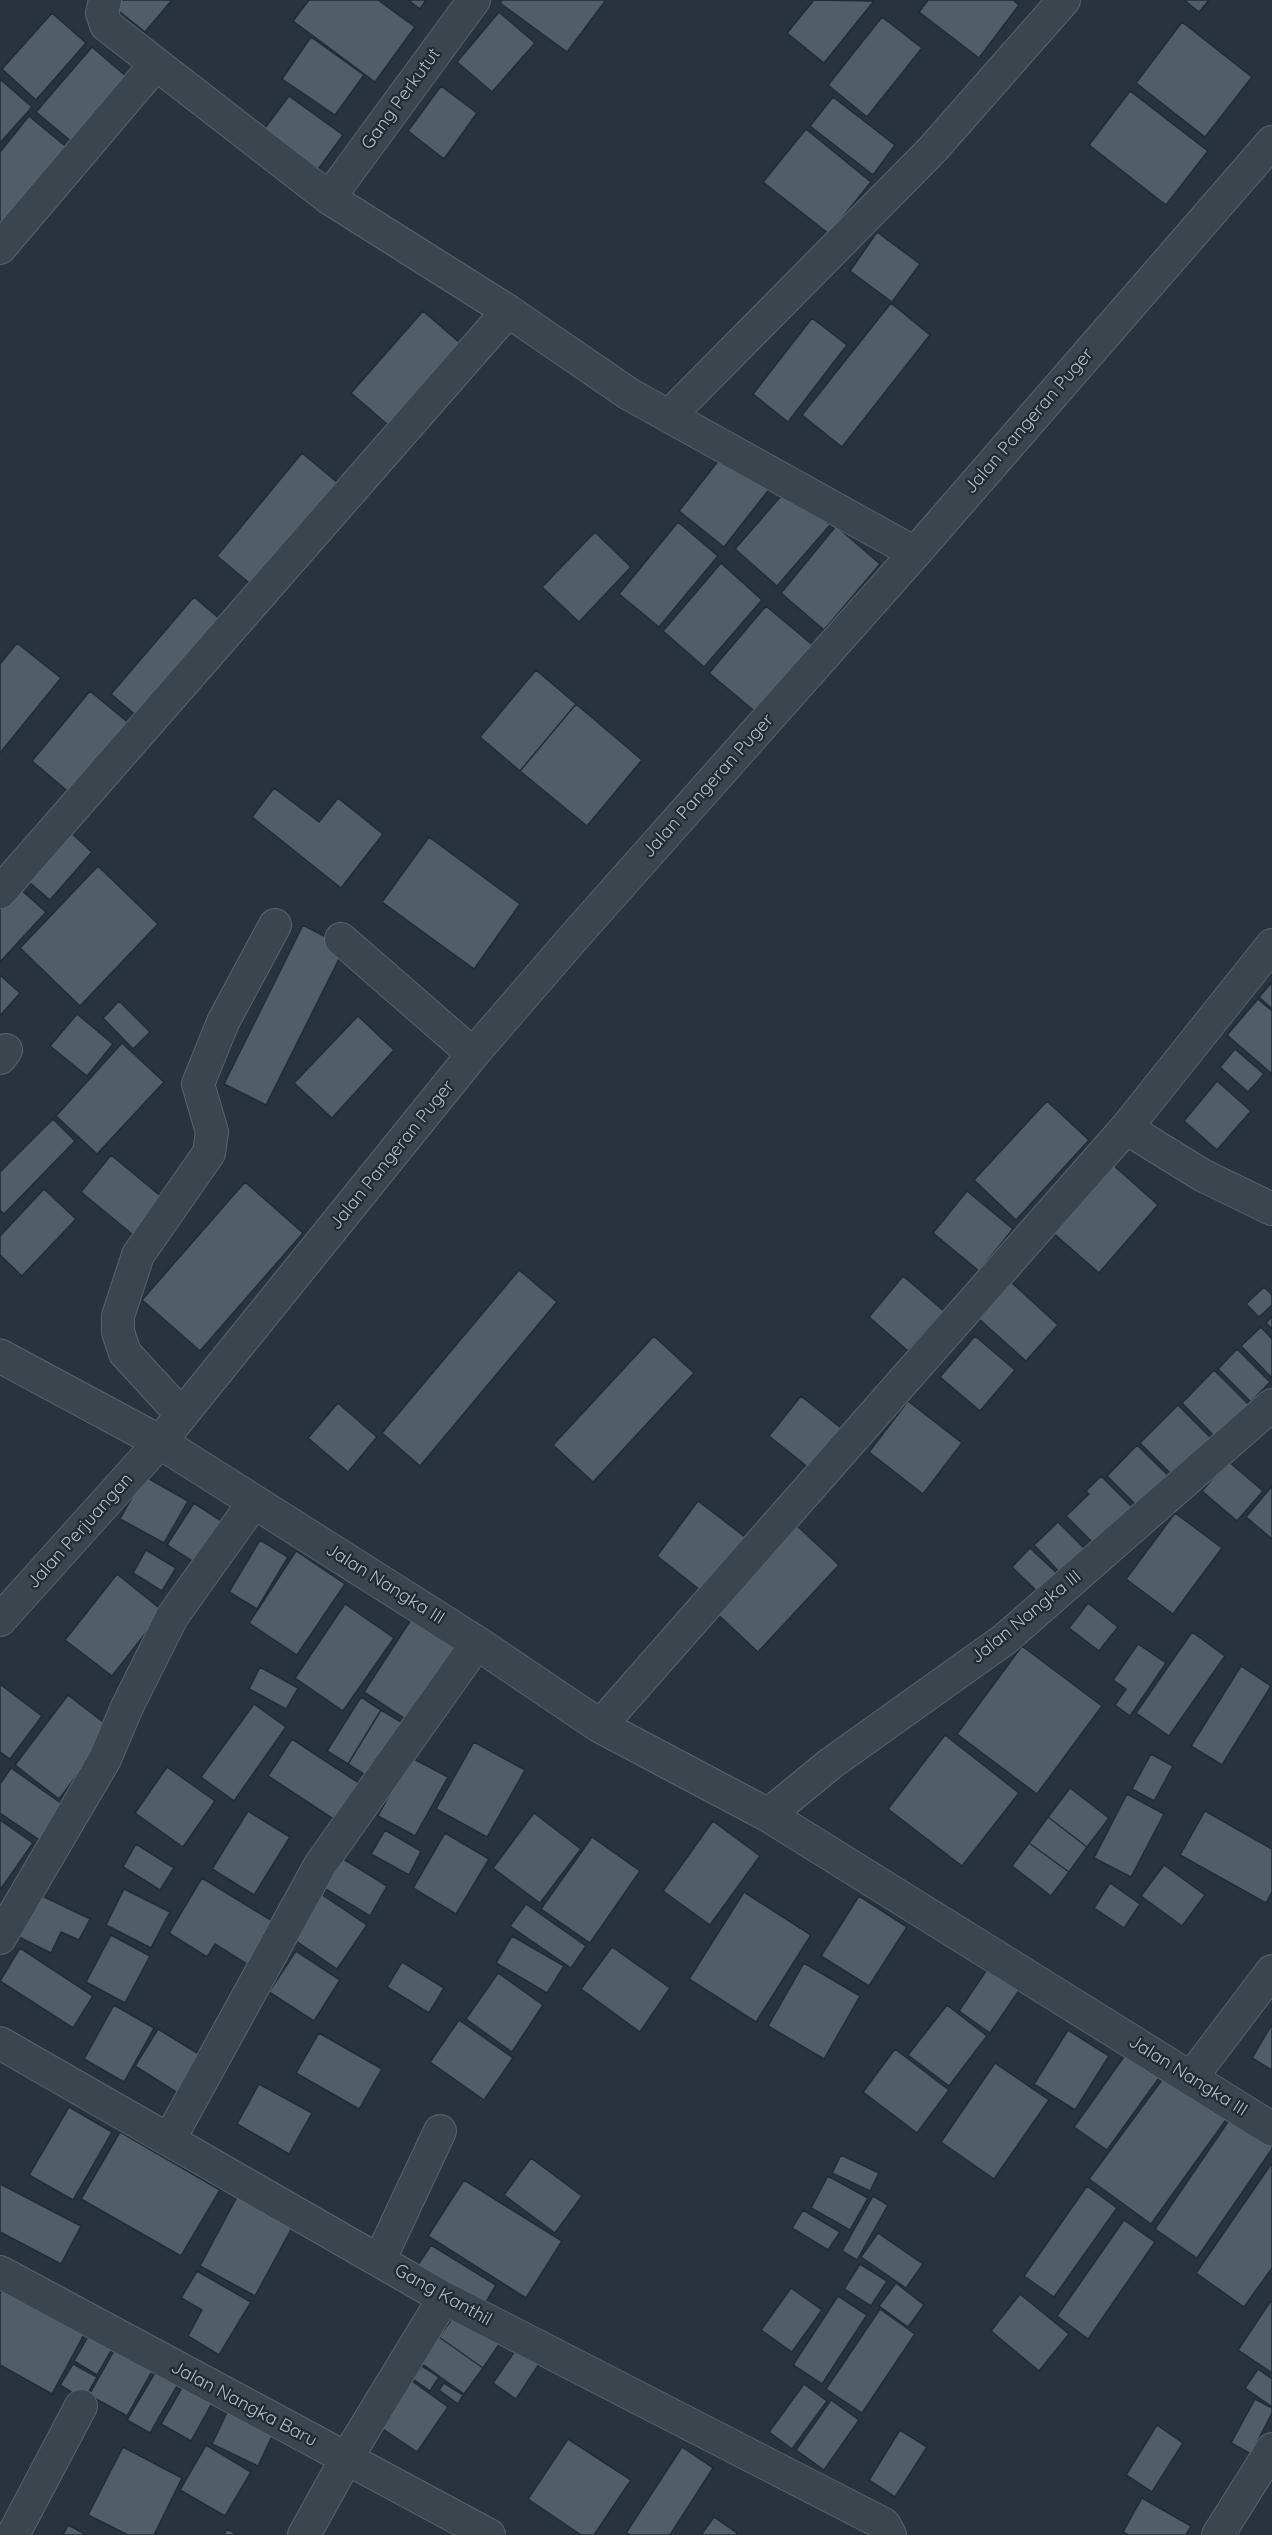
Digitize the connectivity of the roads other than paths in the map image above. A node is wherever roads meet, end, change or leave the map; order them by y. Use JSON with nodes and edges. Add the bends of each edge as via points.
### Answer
{"nodes":[{"id":1,"x":105,"y":0,"type":"edge"},
{"id":2,"x":474,"y":0,"type":"edge"},
{"id":3,"x":1064,"y":0,"type":"edge"},
{"id":4,"x":156,"y":64,"type":"junction"},
{"id":5,"x":1272,"y":142,"type":"edge"},
{"id":6,"x":329,"y":198,"type":"junction"},
{"id":7,"x":0,"y":248,"type":"edge"},
{"id":8,"x":508,"y":311,"type":"junction"},
{"id":9,"x":670,"y":415,"type":"junction"},
{"id":10,"x":915,"y":553,"type":"junction"},
{"id":11,"x":0,"y":892,"type":"edge"},
{"id":12,"x":275,"y":925,"type":"dead end"},
{"id":13,"x":340,"y":939,"type":"dead end"},
{"id":14,"x":1272,"y":945,"type":"edge"},
{"id":15,"x":473,"y":1054,"type":"junction"},
{"id":16,"x":1126,"y":1128,"type":"junction"},
{"id":17,"x":1272,"y":1209,"type":"edge"},
{"id":18,"x":0,"y":1356,"type":"edge"},
{"id":19,"x":1272,"y":1405,"type":"edge"},
{"id":20,"x":182,"y":1415,"type":"junction"},
{"id":21,"x":160,"y":1442,"type":"junction"},
{"id":22,"x":254,"y":1502,"type":"junction"},
{"id":23,"x":0,"y":1620,"type":"edge"},
{"id":24,"x":477,"y":1643,"type":"junction"},
{"id":25,"x":600,"y":1726,"type":"junction"},
{"id":26,"x":768,"y":1815,"type":"junction"},
{"id":27,"x":0,"y":1938,"type":"edge"},
{"id":28,"x":1272,"y":1971,"type":"edge"},
{"id":29,"x":0,"y":2043,"type":"edge"},
{"id":30,"x":1191,"y":2078,"type":"junction"},
{"id":31,"x":1272,"y":2129,"type":"edge"},
{"id":32,"x":440,"y":2131,"type":"dead end"},
{"id":33,"x":169,"y":2140,"type":"junction"},
{"id":34,"x":380,"y":2259,"type":"junction"},
{"id":35,"x":0,"y":2272,"type":"edge"},
{"id":36,"x":444,"y":2298,"type":"junction"},
{"id":37,"x":81,"y":2406,"type":"dead end"},
{"id":38,"x":1272,"y":2449,"type":"edge"},
{"id":39,"x":346,"y":2458,"type":"junction"},
{"id":40,"x":13,"y":2535,"type":"edge"},
{"id":41,"x":303,"y":2535,"type":"edge"},
{"id":42,"x":489,"y":2535,"type":"edge"},
{"id":43,"x":890,"y":2535,"type":"edge"},
{"id":44,"x":1218,"y":2535,"type":"edge"}],
"edges":[{"from":1,"to":4,"type":"street","via":[[102,13],[106,25]]},
{"from":2,"to":6,"type":"street","name":"Gang Perkutut"},
{"from":3,"to":9,"type":"street","via":[[932,150]]},
{"from":4,"to":6,"type":"street"},
{"from":4,"to":7,"type":"street"},
{"from":5,"to":10,"type":"street","name":"Jalan Pangeran Puger"},
{"from":6,"to":8,"type":"street"},
{"from":8,"to":9,"type":"street","via":[[629,394]]},
{"from":8,"to":11,"type":"street"},
{"from":9,"to":10,"type":"street"},
{"from":10,"to":15,"type":"street","name":"Jalan Pangeran Puger"},
{"from":12,"to":20,"type":"street","via":[[223,1022],[198,1084],[212,1132],[208,1153],[138,1255],[118,1316],[125,1353]]},
{"from":13,"to":15,"type":"street"},
{"from":14,"to":16,"type":"street"},
{"from":15,"to":20,"type":"street","name":"Jalan Pangeran Puger"},
{"from":16,"to":17,"type":"street","via":[[1202,1175]]},
{"from":16,"to":25,"type":"street"},
{"from":18,"to":21,"type":"street","name":"Jalan Nangka III"},
{"from":19,"to":26,"type":"street","name":"Jalan Nangka III","via":[[1005,1639],[830,1764]]},
{"from":20,"to":21,"type":"street","name":"Jalan Pangeran Puger"},
{"from":21,"to":22,"type":"street","name":"Jalan Nangka III"},
{"from":21,"to":23,"type":"street","name":"Jalan Perjuangan"},
{"from":22,"to":24,"type":"street","name":"Jalan Nangka III"},
{"from":22,"to":27,"type":"street","via":[[172,1617],[105,1759]]},
{"from":24,"to":25,"type":"street","name":"Jalan Nangka III"},
{"from":24,"to":33,"type":"street","via":[[320,1865]]},
{"from":25,"to":26,"type":"street","name":"Jalan Nangka III"},
{"from":26,"to":30,"type":"street","name":"Jalan Nangka III"},
{"from":28,"to":30,"type":"street"},
{"from":29,"to":33,"type":"street","name":"Gang Kanthil"},
{"from":30,"to":31,"type":"street","name":"Jalan Nangka III"},
{"from":32,"to":34,"type":"street"},
{"from":33,"to":34,"type":"street","name":"Gang Kanthil"},
{"from":34,"to":36,"type":"street","name":"Gang Kanthil"},
{"from":35,"to":39,"type":"street","name":"Jalan Nangka Baru"},
{"from":36,"to":39,"type":"street"},
{"from":36,"to":43,"type":"street","name":"Gang Kanthil","via":[[884,2524]]},
{"from":37,"to":40,"type":"street"},
{"from":38,"to":44,"type":"street"},
{"from":39,"to":41,"type":"street"},
{"from":39,"to":42,"type":"street","name":"Jalan Nangka Baru"}]}
